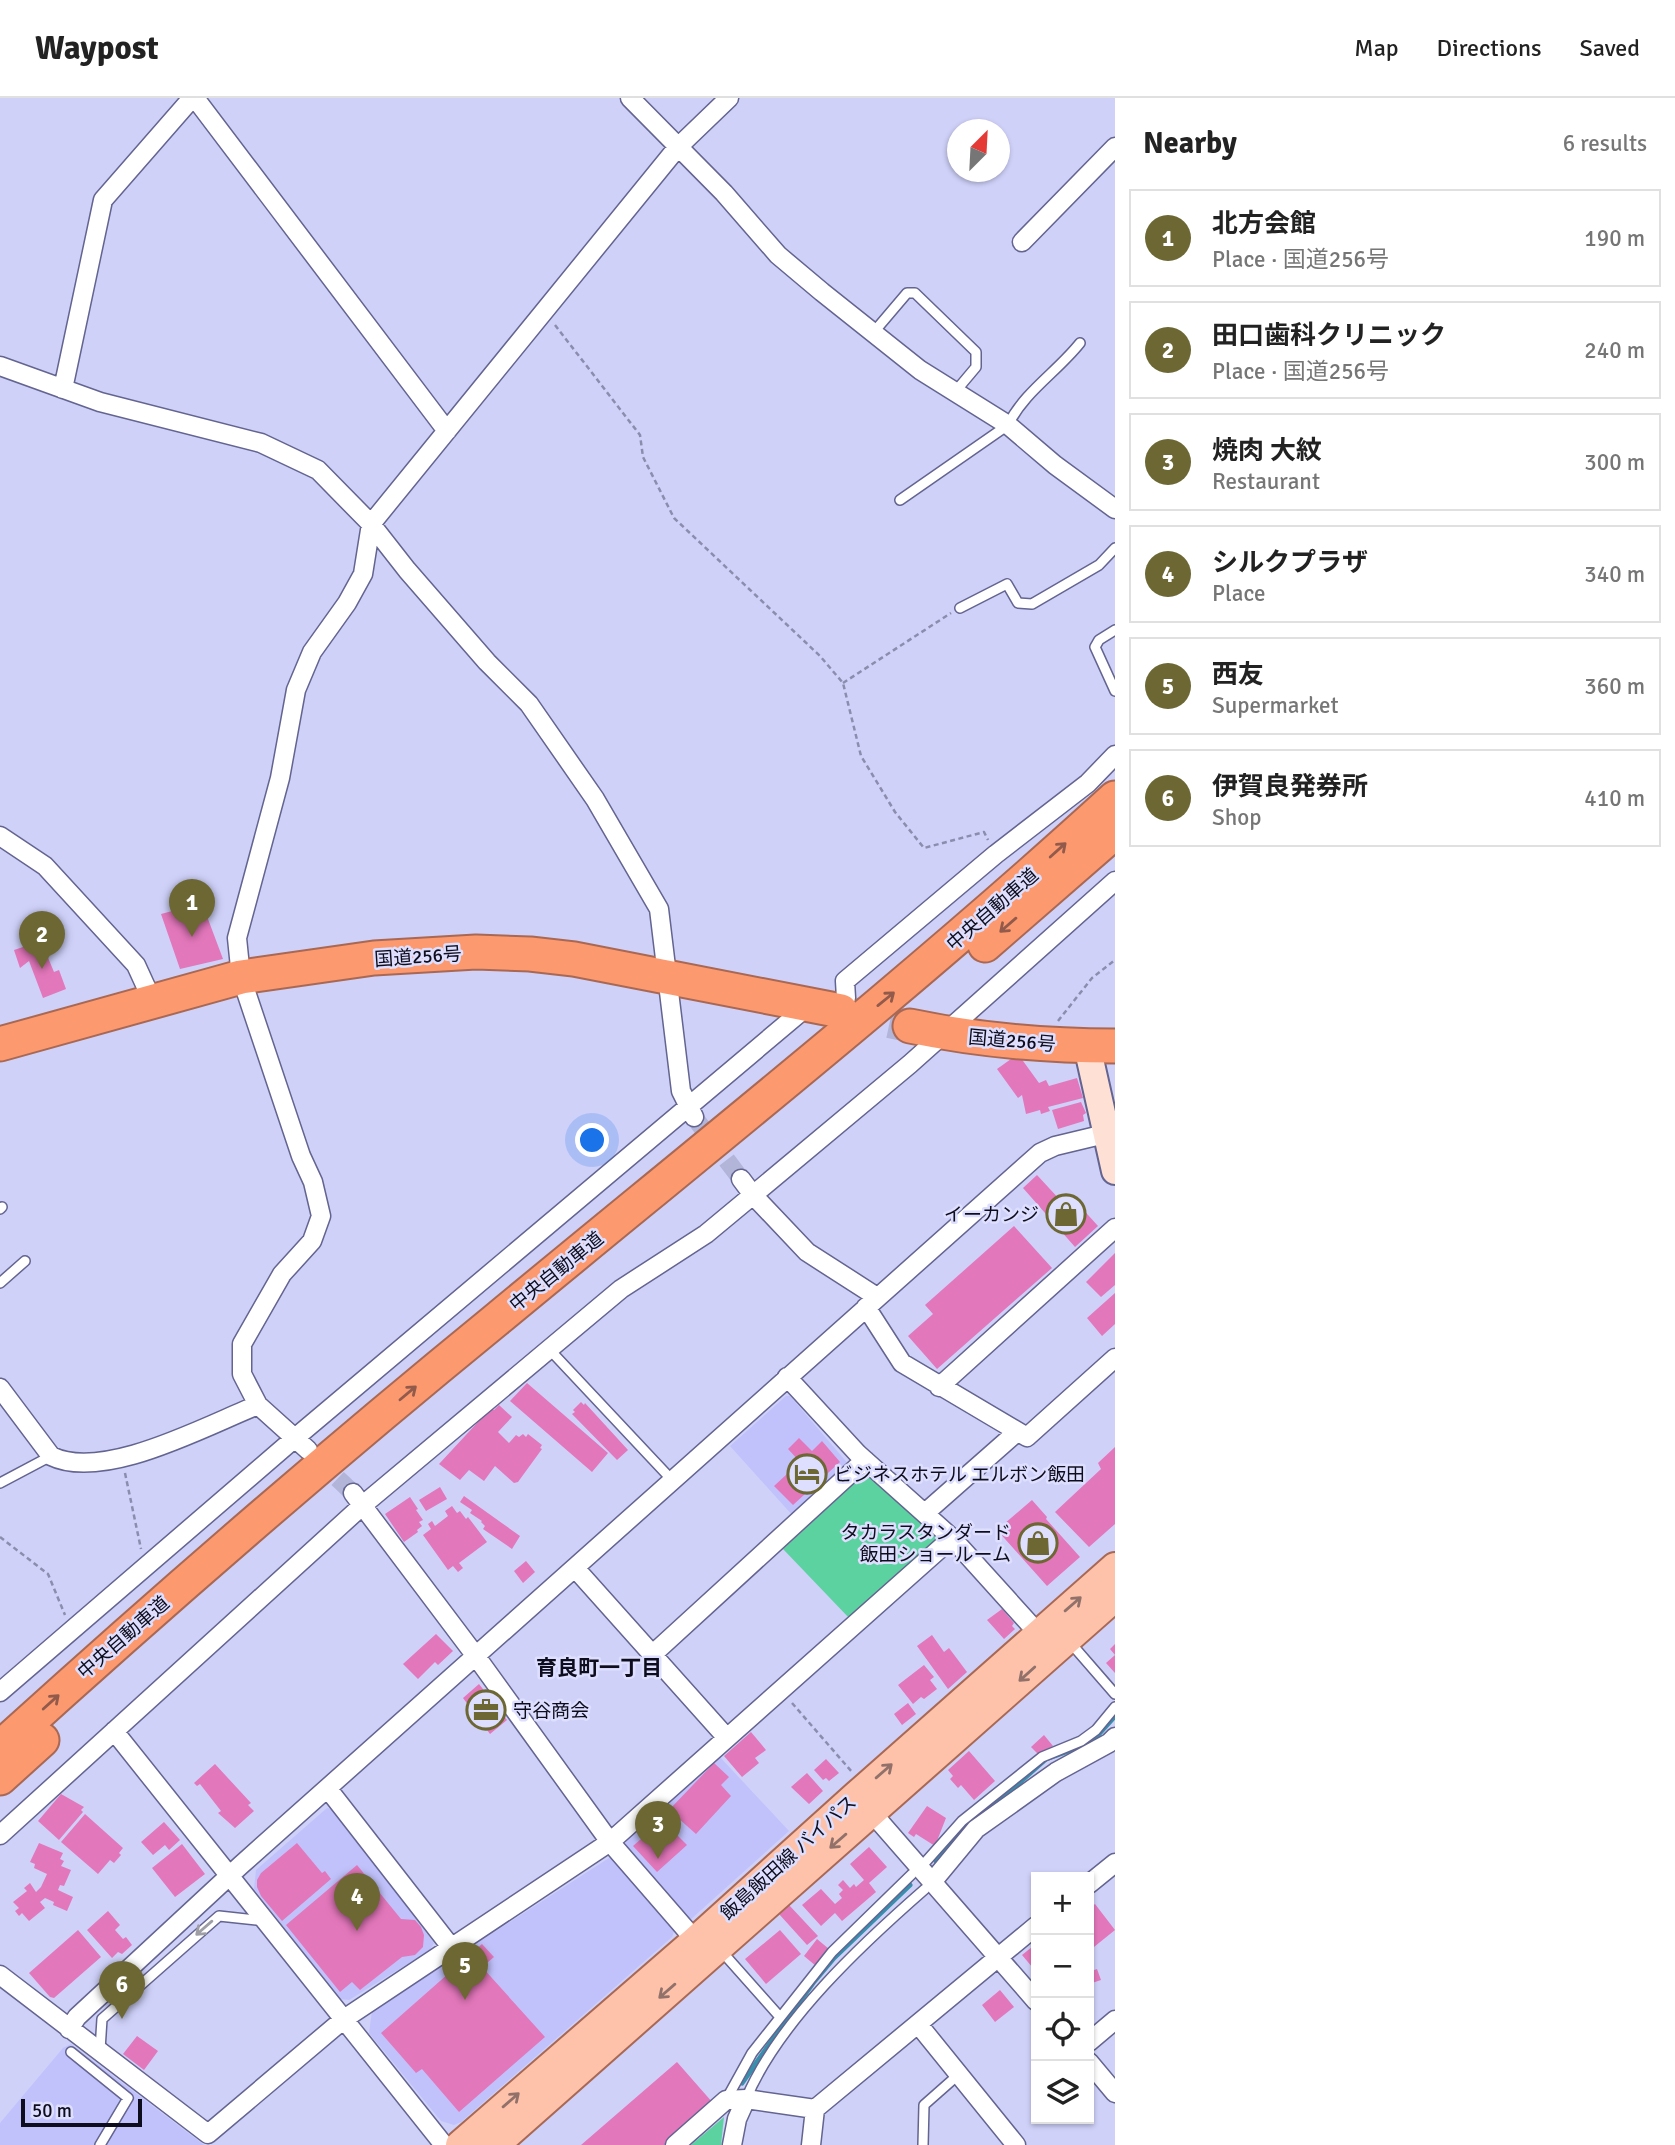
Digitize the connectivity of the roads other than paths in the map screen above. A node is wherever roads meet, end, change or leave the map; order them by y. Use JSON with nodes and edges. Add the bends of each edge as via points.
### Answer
{"nodes":[{"id":1,"x":193,"y":98,"type":"edge"},
{"id":2,"x":630,"y":98,"type":"edge"},
{"id":3,"x":729,"y":98,"type":"edge"},
{"id":4,"x":1115,"y":147,"type":"edge"},
{"id":5,"x":677,"y":148,"type":"junction"},
{"id":6,"x":1022,"y":242,"type":"dead end"},
{"id":7,"x":873,"y":333,"type":"junction"},
{"id":8,"x":1080,"y":343,"type":"dead end"},
{"id":9,"x":0,"y":366,"type":"edge"},
{"id":10,"x":63,"y":389,"type":"junction"},
{"id":11,"x":955,"y":392,"type":"junction"},
{"id":12,"x":1007,"y":425,"type":"junction"},
{"id":13,"x":447,"y":431,"type":"junction"},
{"id":14,"x":901,"y":500,"type":"dead end"},
{"id":15,"x":1115,"y":509,"type":"edge"},
{"id":16,"x":371,"y":524,"type":"junction"},
{"id":17,"x":1115,"y":548,"type":"edge"},
{"id":18,"x":960,"y":608,"type":"road end"},
{"id":19,"x":1115,"y":630,"type":"edge"},
{"id":20,"x":1115,"y":691,"type":"edge"},
{"id":21,"x":1115,"y":755,"type":"edge"},
{"id":22,"x":1115,"y":798,"type":"edge"},
{"id":23,"x":1115,"y":832,"type":"edge"},
{"id":24,"x":0,"y":836,"type":"edge"},
{"id":25,"x":1115,"y":881,"type":"edge"},
{"id":26,"x":241,"y":976,"type":"junction"},
{"id":27,"x":668,"y":976,"type":"junction"},
{"id":28,"x":152,"y":1000,"type":"junction"},
{"id":29,"x":828,"y":1009,"type":"junction"},
{"id":30,"x":910,"y":1026,"type":"tunnel mouth"},
{"id":31,"x":944,"y":1033,"type":"junction"},
{"id":32,"x":0,"y":1044,"type":"edge"},
{"id":33,"x":1101,"y":1046,"type":"edge"},
{"id":34,"x":692,"y":1111,"type":"junction"},
{"id":35,"x":1105,"y":1134,"type":"junction"},
{"id":36,"x":1115,"y":1171,"type":"edge"},
{"id":37,"x":741,"y":1179,"type":"tunnel mouth"},
{"id":38,"x":753,"y":1195,"type":"junction"},
{"id":39,"x":1115,"y":1228,"type":"edge"},
{"id":40,"x":25,"y":1261,"type":"dead end"},
{"id":41,"x":0,"y":1283,"type":"edge"},
{"id":42,"x":871,"y":1302,"type":"junction"},
{"id":43,"x":549,"y":1349,"type":"junction"},
{"id":44,"x":1115,"y":1358,"type":"edge"},
{"id":45,"x":787,"y":1377,"type":"junction"},
{"id":46,"x":939,"y":1387,"type":"junction"},
{"id":47,"x":0,"y":1388,"type":"edge"},
{"id":48,"x":258,"y":1405,"type":"junction"},
{"id":49,"x":1017,"y":1432,"type":"junction"},
{"id":50,"x":302,"y":1444,"type":"junction"},
{"id":51,"x":51,"y":1456,"type":"junction"},
{"id":52,"x":865,"y":1461,"type":"junction"},
{"id":53,"x":672,"y":1480,"type":"junction"},
{"id":54,"x":0,"y":1483,"type":"edge"},
{"id":55,"x":358,"y":1499,"type":"junction"},
{"id":56,"x":925,"y":1513,"type":"junction"},
{"id":57,"x":952,"y":1538,"type":"junction"},
{"id":58,"x":575,"y":1567,"type":"junction"},
{"id":59,"x":1115,"y":1567,"type":"edge"},
{"id":60,"x":1115,"y":1597,"type":"edge"},
{"id":61,"x":1056,"y":1644,"type":"junction"},
{"id":62,"x":653,"y":1654,"type":"junction"},
{"id":63,"x":475,"y":1655,"type":"junction"},
{"id":64,"x":0,"y":1692,"type":"edge"},
{"id":65,"x":1115,"y":1693,"type":"edge"},
{"id":66,"x":1115,"y":1707,"type":"edge"},
{"id":67,"x":114,"y":1731,"type":"junction"},
{"id":68,"x":1115,"y":1737,"type":"edge"},
{"id":69,"x":727,"y":1738,"type":"junction"},
{"id":70,"x":0,"y":1748,"type":"edge"},
{"id":71,"x":0,"y":1778,"type":"edge"},
{"id":72,"x":328,"y":1789,"type":"junction"},
{"id":73,"x":862,"y":1795,"type":"junction"},
{"id":74,"x":0,"y":1835,"type":"edge"},
{"id":75,"x":610,"y":1842,"type":"junction"},
{"id":76,"x":1115,"y":1863,"type":"edge"},
{"id":77,"x":916,"y":1871,"type":"junction"},
{"id":78,"x":230,"y":1875,"type":"junction"},
{"id":79,"x":1094,"y":1880,"type":"edge"},
{"id":80,"x":929,"y":1885,"type":"junction"},
{"id":81,"x":267,"y":1922,"type":"junction"},
{"id":82,"x":1031,"y":1930,"type":"edge"},
{"id":83,"x":451,"y":1947,"type":"junction"},
{"id":84,"x":709,"y":1950,"type":"junction"},
{"id":85,"x":998,"y":1956,"type":"junction"},
{"id":86,"x":0,"y":1975,"type":"edge"},
{"id":87,"x":1033,"y":1998,"type":"edge"},
{"id":88,"x":780,"y":2017,"type":"junction"},
{"id":89,"x":344,"y":2019,"type":"junction"},
{"id":90,"x":1115,"y":2020,"type":"edge"},
{"id":91,"x":918,"y":2024,"type":"junction"},
{"id":92,"x":69,"y":2029,"type":"junction"},
{"id":93,"x":1094,"y":2038,"type":"edge"},
{"id":94,"x":71,"y":2052,"type":"dead end"},
{"id":95,"x":106,"y":2057,"type":"junction"},
{"id":96,"x":1094,"y":2068,"type":"edge"},
{"id":97,"x":958,"y":2075,"type":"junction"},
{"id":98,"x":102,"y":2077,"type":"junction"},
{"id":99,"x":1115,"y":2092,"type":"edge"},
{"id":100,"x":746,"y":2099,"type":"junction"},
{"id":101,"x":726,"y":2100,"type":"junction"},
{"id":102,"x":815,"y":2109,"type":"junction"},
{"id":103,"x":100,"y":2145,"type":"edge"},
{"id":104,"x":444,"y":2145,"type":"edge"},
{"id":105,"x":460,"y":2145,"type":"edge"},
{"id":106,"x":495,"y":2145,"type":"edge"},
{"id":107,"x":675,"y":2145,"type":"edge"},
{"id":108,"x":732,"y":2145,"type":"edge"},
{"id":109,"x":811,"y":2145,"type":"edge"},
{"id":110,"x":923,"y":2145,"type":"edge"},
{"id":111,"x":1016,"y":2145,"type":"edge"}],
"edges":[{"from":1,"to":10,"type":"street","via":[[103,200]]},
{"from":1,"to":13,"type":"street"},
{"from":2,"to":5,"type":"street"},
{"from":3,"to":5,"type":"street"},
{"from":4,"to":6,"type":"street"},
{"from":5,"to":7,"type":"street","via":[[778,255]]},
{"from":5,"to":13,"type":"street"},
{"from":7,"to":11,"type":"street"},
{"from":7,"to":11,"type":"lane","via":[[907,293],[915,293],[975,352],[976,367]]},
{"from":8,"to":12,"type":"lane","via":[[1017,406]]},
{"from":9,"to":10,"type":"street"},
{"from":10,"to":16,"type":"street","via":[[261,443],[318,470]]},
{"from":11,"to":12,"type":"street"},
{"from":12,"to":14,"type":"lane"},
{"from":12,"to":15,"type":"street"},
{"from":13,"to":16,"type":"street"},
{"from":16,"to":26,"type":"street","via":[[363,574],[312,652],[296,690],[280,778],[237,938]]},
{"from":16,"to":27,"type":"street","via":[[478,652],[529,704],[595,799],[659,909]]},
{"from":17,"to":18,"type":"lane","via":[[1099,565],[1032,604],[1018,603],[1007,584]]},
{"from":19,"to":20,"type":"lane","via":[[1095,648]]},
{"from":21,"to":29,"type":"street","via":[[1088,783],[845,981],[846,998]]},
{"from":70,"to":22,"type":"highway","name":"中央自動車道","one_way":true,"via":[[299,1484],[911,979]]},
{"from":23,"to":71,"type":"highway","name":"中央自動車道","one_way":true,"via":[[929,993],[304,1508]]},
{"from":24,"to":28,"type":"street","via":[[45,866],[136,965]]},
{"from":25,"to":31,"type":"street"},
{"from":26,"to":27,"type":"highway","name":"国道256号","via":[[374,958],[476,952],[573,959]]},
{"from":26,"to":28,"type":"highway","name":"国道256号"},
{"from":26,"to":48,"type":"street","via":[[321,1216],[312,1241],[282,1275],[242,1344],[242,1374]]},
{"from":27,"to":29,"type":"highway","name":"国道256号"},
{"from":27,"to":34,"type":"street","via":[[681,1091]]},
{"from":28,"to":32,"type":"highway","name":"国道256号"},
{"from":29,"to":34,"type":"street"},
{"from":30,"to":31,"type":"highway","name":"国道256号"},
{"from":31,"to":33,"type":"highway","name":"国道256号"},
{"from":31,"to":38,"type":"street"},
{"from":33,"to":35,"type":"street"},
{"from":34,"to":50,"type":"street"},
{"from":35,"to":36,"type":"street"},
{"from":35,"to":42,"type":"street","via":[[1040,1153]]},
{"from":37,"to":38,"type":"street"},
{"from":38,"to":42,"type":"street","via":[[807,1252]]},
{"from":38,"to":43,"type":"street","via":[[706,1234],[621,1289]]},
{"from":39,"to":46,"type":"street"},
{"from":40,"to":41,"type":"lane"},
{"from":42,"to":45,"type":"street"},
{"from":42,"to":46,"type":"street","via":[[902,1363]]},
{"from":43,"to":53,"type":"lane"},
{"from":43,"to":55,"type":"street"},
{"from":44,"to":49,"type":"street","via":[[1027,1437]]},
{"from":45,"to":52,"type":"street"},
{"from":45,"to":53,"type":"street"},
{"from":46,"to":49,"type":"street"},
{"from":47,"to":51,"type":"street"},
{"from":48,"to":50,"type":"street"},
{"from":48,"to":51,"type":"street","via":[[181,1440],[101,1462],[63,1462]]},
{"from":49,"to":56,"type":"street"},
{"from":50,"to":64,"type":"street","via":[[151,1562]]},
{"from":51,"to":54,"type":"lane"},
{"from":52,"to":56,"type":"street"},
{"from":52,"to":62,"type":"street"},
{"from":53,"to":58,"type":"street"},
{"from":55,"to":63,"type":"street"},
{"from":55,"to":67,"type":"street"},
{"from":56,"to":57,"type":"street"},
{"from":57,"to":61,"type":"street"},
{"from":57,"to":69,"type":"street"},
{"from":58,"to":62,"type":"street"},
{"from":58,"to":63,"type":"street"},
{"from":61,"to":59,"type":"main road","name":"飯島飯田線 バイパス","one_way":true},
{"from":60,"to":61,"type":"main road","name":"飯島飯田線 バイパス"},
{"from":61,"to":65,"type":"lane"},
{"from":61,"to":73,"type":"main road","name":"飯島飯田線 バイパス"},
{"from":62,"to":69,"type":"street"},
{"from":63,"to":72,"type":"street"},
{"from":63,"to":75,"type":"street"},
{"from":66,"to":77,"type":"lane","via":[[1082,1741],[1042,1757],[962,1821]]},
{"from":67,"to":74,"type":"street"},
{"from":67,"to":78,"type":"street"},
{"from":68,"to":80,"type":"street","via":[[976,1829]]},
{"from":69,"to":75,"type":"street"},
{"from":72,"to":78,"type":"street"},
{"from":72,"to":83,"type":"street"},
{"from":73,"to":77,"type":"street"},
{"from":73,"to":84,"type":"main road","name":"飯島飯田線 バイパス"},
{"from":75,"to":83,"type":"street"},
{"from":75,"to":84,"type":"street"},
{"from":76,"to":79,"type":"street"},
{"from":77,"to":80,"type":"street"},
{"from":77,"to":88,"type":"lane","via":[[832,1952]]},
{"from":78,"to":81,"type":"street"},
{"from":78,"to":92,"type":"street"},
{"from":80,"to":85,"type":"street"},
{"from":80,"to":100,"type":"lane","via":[[814,1997],[768,2057]]},
{"from":81,"to":89,"type":"street"},
{"from":81,"to":95,"type":"lane","one_way":true,"via":[[219,1916],[102,2019]]},
{"from":82,"to":85,"type":"street"},
{"from":83,"to":89,"type":"street"},
{"from":84,"to":88,"type":"lane"},
{"from":105,"to":84,"type":"main road","name":"飯島飯田線 バイパス","one_way":true},
{"from":84,"to":106,"type":"main road","name":"飯島飯田線 バイパス","one_way":true},
{"from":85,"to":87,"type":"street"},
{"from":85,"to":91,"type":"street"},
{"from":86,"to":92,"type":"street"},
{"from":88,"to":101,"type":"lane","via":[[752,2053]]},
{"from":89,"to":95,"type":"street","via":[[208,2134]]},
{"from":89,"to":104,"type":"street"},
{"from":90,"to":93,"type":"street"},
{"from":91,"to":97,"type":"street"},
{"from":91,"to":102,"type":"street"},
{"from":92,"to":95,"type":"street"},
{"from":94,"to":98,"type":"lane"},
{"from":95,"to":98,"type":"lane"},
{"from":96,"to":99,"type":"street"},
{"from":97,"to":110,"type":"lane","via":[[924,2105]]},
{"from":97,"to":111,"type":"street"},
{"from":98,"to":103,"type":"lane","via":[[128,2098]]},
{"from":100,"to":101,"type":"street"},
{"from":100,"to":102,"type":"street"},
{"from":100,"to":108,"type":"street"},
{"from":101,"to":107,"type":"street"},
{"from":102,"to":109,"type":"street"}]}
